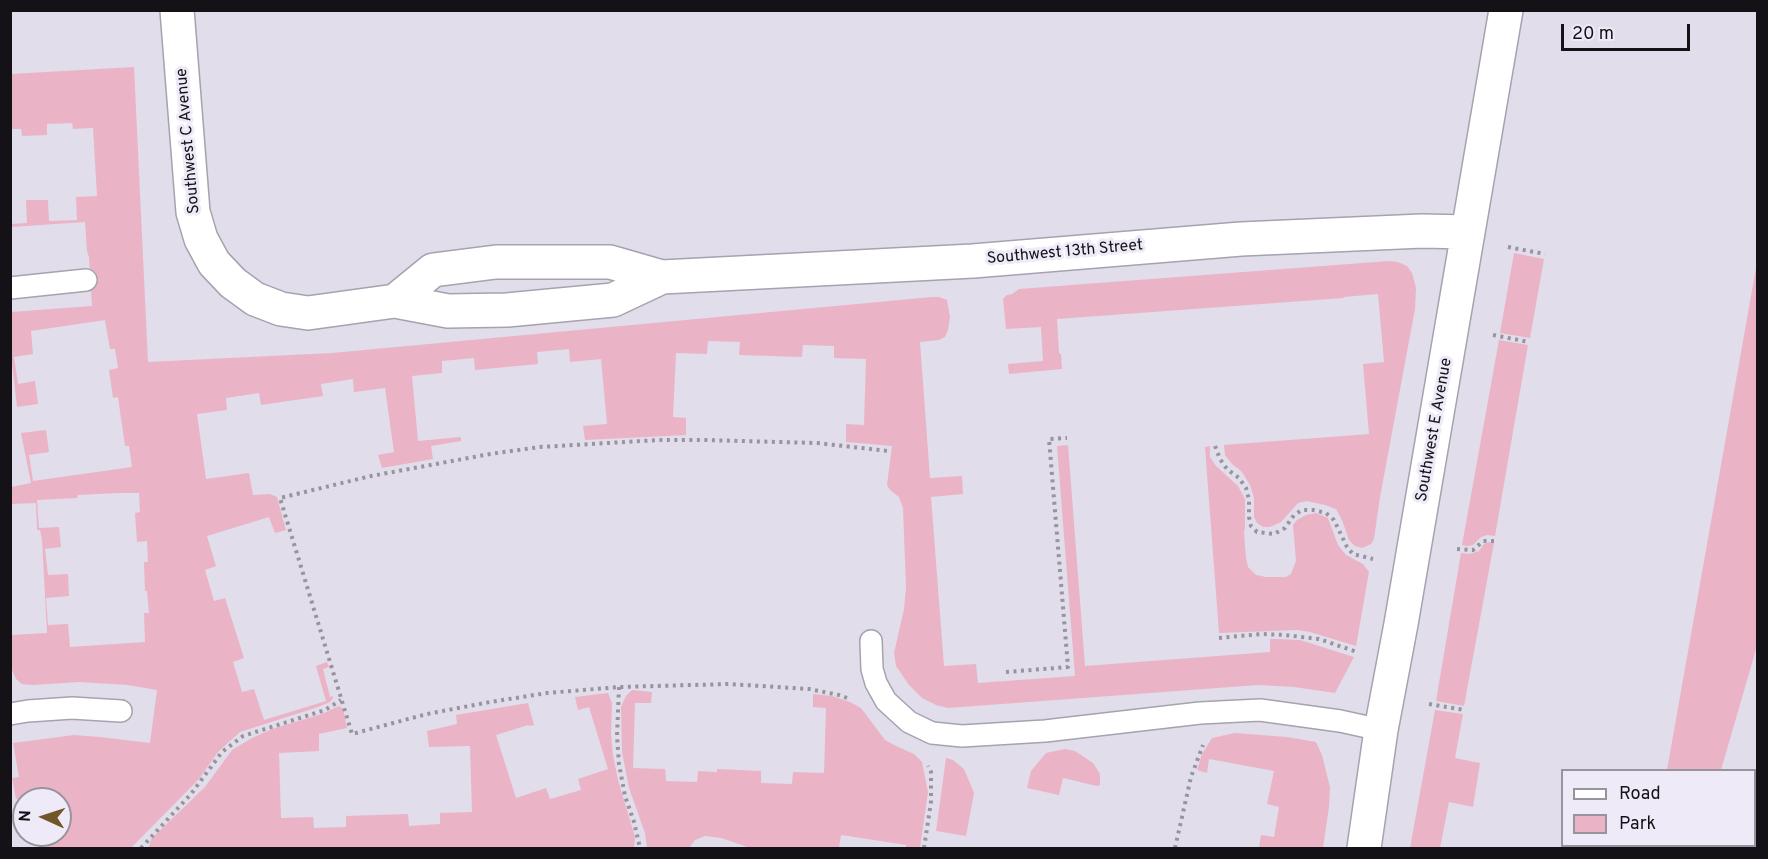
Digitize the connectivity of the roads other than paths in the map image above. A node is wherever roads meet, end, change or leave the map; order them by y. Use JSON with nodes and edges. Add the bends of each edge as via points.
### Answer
{"nodes":[{"id":1,"x":177,"y":10,"type":"edge"},
{"id":2,"x":1506,"y":10,"type":"edge"},
{"id":3,"x":1468,"y":231,"type":"junction"},
{"id":4,"x":662,"y":277,"type":"junction"},
{"id":5,"x":86,"y":280,"type":"dead end"},
{"id":6,"x":10,"y":288,"type":"edge"},
{"id":7,"x":244,"y":292,"type":"joint"},
{"id":8,"x":395,"y":301,"type":"junction"},
{"id":9,"x":871,"y":641,"type":"dead end"},
{"id":10,"x":121,"y":711,"type":"dead end"},
{"id":11,"x":10,"y":714,"type":"edge"},
{"id":12,"x":1382,"y":730,"type":"junction"},
{"id":13,"x":1364,"y":849,"type":"edge"}],
"edges":[{"from":1,"to":7,"type":"street","name":"Southwest C Avenue","via":[[193,212],[201,239],[214,262]]},
{"from":2,"to":3,"type":"street","name":"Southwest E Avenue"},
{"from":3,"to":4,"type":"street","name":"Southwest 13th Street","via":[[1241,238],[973,261]]},
{"from":3,"to":12,"type":"street","name":"Southwest E Avenue"},
{"from":4,"to":8,"type":"street","name":"Southwest 13th Street","via":[[613,300],[530,308],[448,311]]},
{"from":4,"to":8,"type":"street","name":"Southwest 13th Street","via":[[610,262],[496,262],[433,270]]},
{"from":5,"to":6,"type":"lane"},
{"from":7,"to":8,"type":"street","name":"Southwest 13th Street","via":[[281,309],[308,313]]},
{"from":9,"to":12,"type":"lane","via":[[872,669],[886,701],[909,722],[932,733],[962,736],[1260,710]]},
{"from":10,"to":11,"type":"lane","via":[[72,708]]},
{"from":12,"to":13,"type":"street","name":"Southwest E Avenue"}]}
